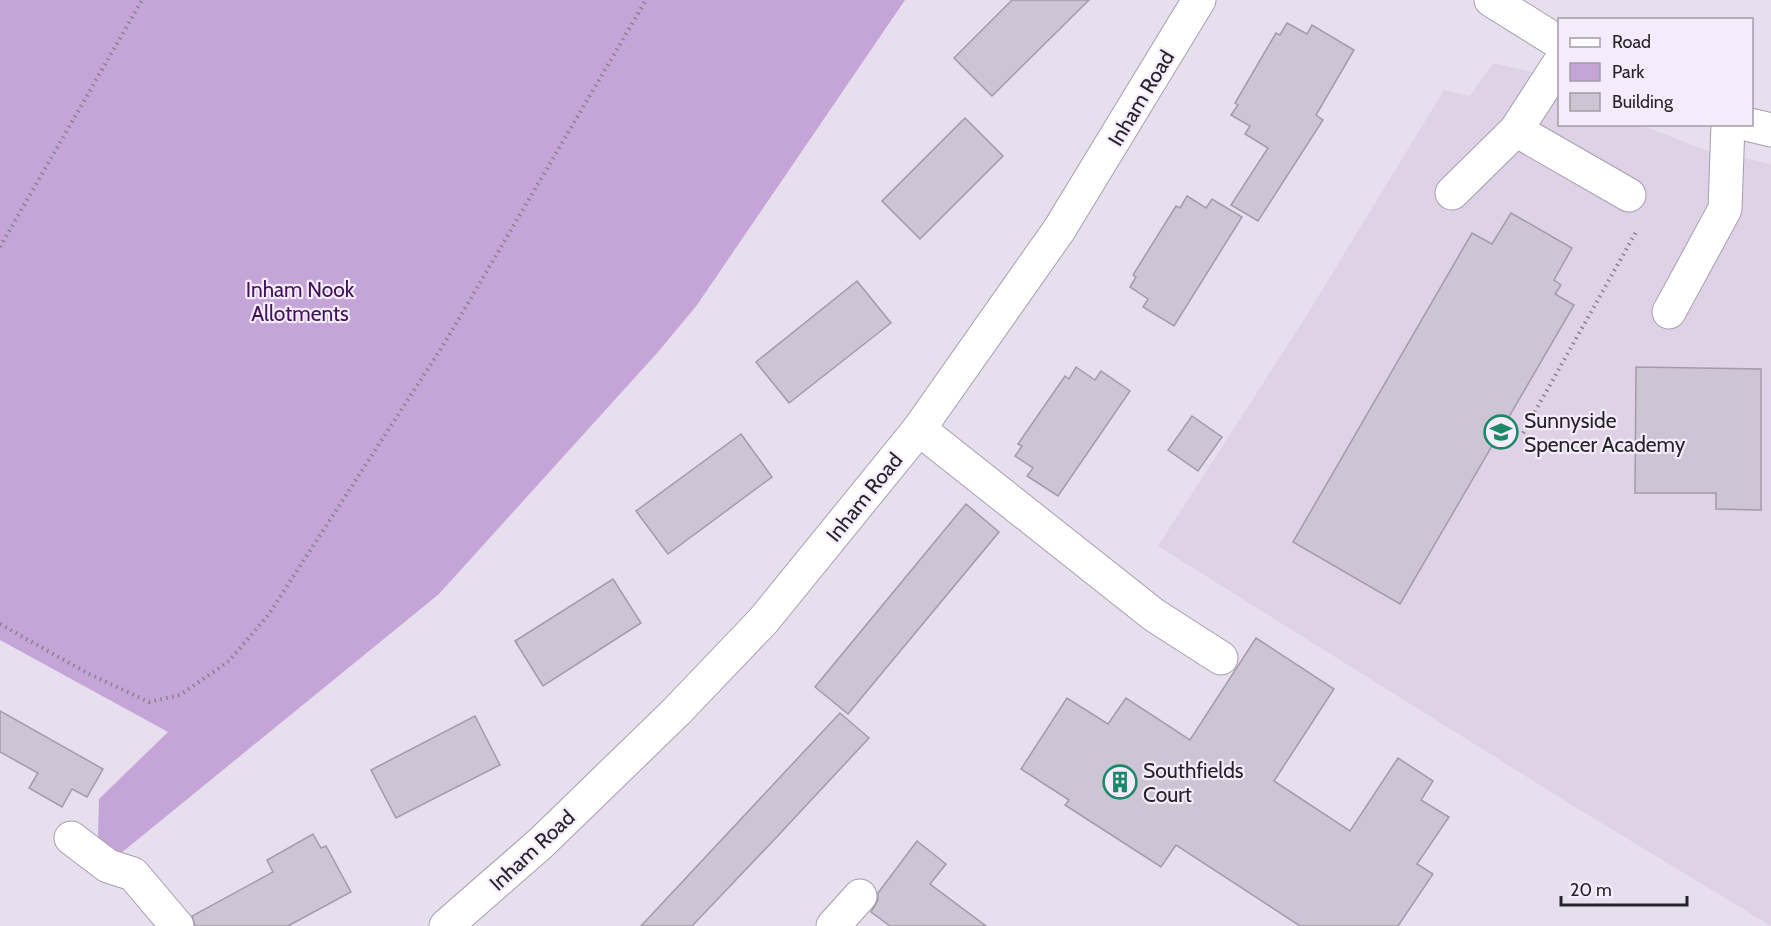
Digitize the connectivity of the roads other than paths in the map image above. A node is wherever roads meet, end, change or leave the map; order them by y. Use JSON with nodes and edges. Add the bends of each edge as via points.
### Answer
{"nodes":[{"id":1,"x":1199,"y":0,"type":"edge"},
{"id":2,"x":1491,"y":0,"type":"edge"},
{"id":3,"x":1558,"y":42,"type":"edge"},
{"id":4,"x":1558,"y":65,"type":"edge"},
{"id":5,"x":1728,"y":126,"type":"edge"},
{"id":6,"x":1753,"y":126,"type":"edge"},
{"id":7,"x":1516,"y":130,"type":"junction"},
{"id":8,"x":1771,"y":130,"type":"edge"},
{"id":9,"x":1452,"y":193,"type":"dead end"},
{"id":10,"x":1629,"y":195,"type":"road end"},
{"id":11,"x":1669,"y":312,"type":"dead end"},
{"id":12,"x":919,"y":429,"type":"junction"},
{"id":13,"x":1221,"y":658,"type":"dead end"},
{"id":14,"x":71,"y":838,"type":"dead end"},
{"id":15,"x":860,"y":896,"type":"dead end"},
{"id":16,"x":177,"y":926,"type":"edge"},
{"id":17,"x":446,"y":926,"type":"edge"},
{"id":18,"x":833,"y":926,"type":"edge"}],
"edges":[{"from":1,"to":12,"type":"street","name":"Inham Road","via":[[1059,230]]},
{"from":2,"to":3,"type":"street"},
{"from":4,"to":7,"type":"street"},
{"from":5,"to":11,"type":"street","via":[[1725,209]]},
{"from":6,"to":8,"type":"street"},
{"from":7,"to":9,"type":"street"},
{"from":7,"to":10,"type":"street"},
{"from":12,"to":13,"type":"street","via":[[1154,615]]},
{"from":12,"to":17,"type":"street","name":"Inham Road","via":[[763,621],[565,820]]},
{"from":14,"to":16,"type":"street","via":[[108,866],[133,874]]},
{"from":15,"to":18,"type":"street"}]}
